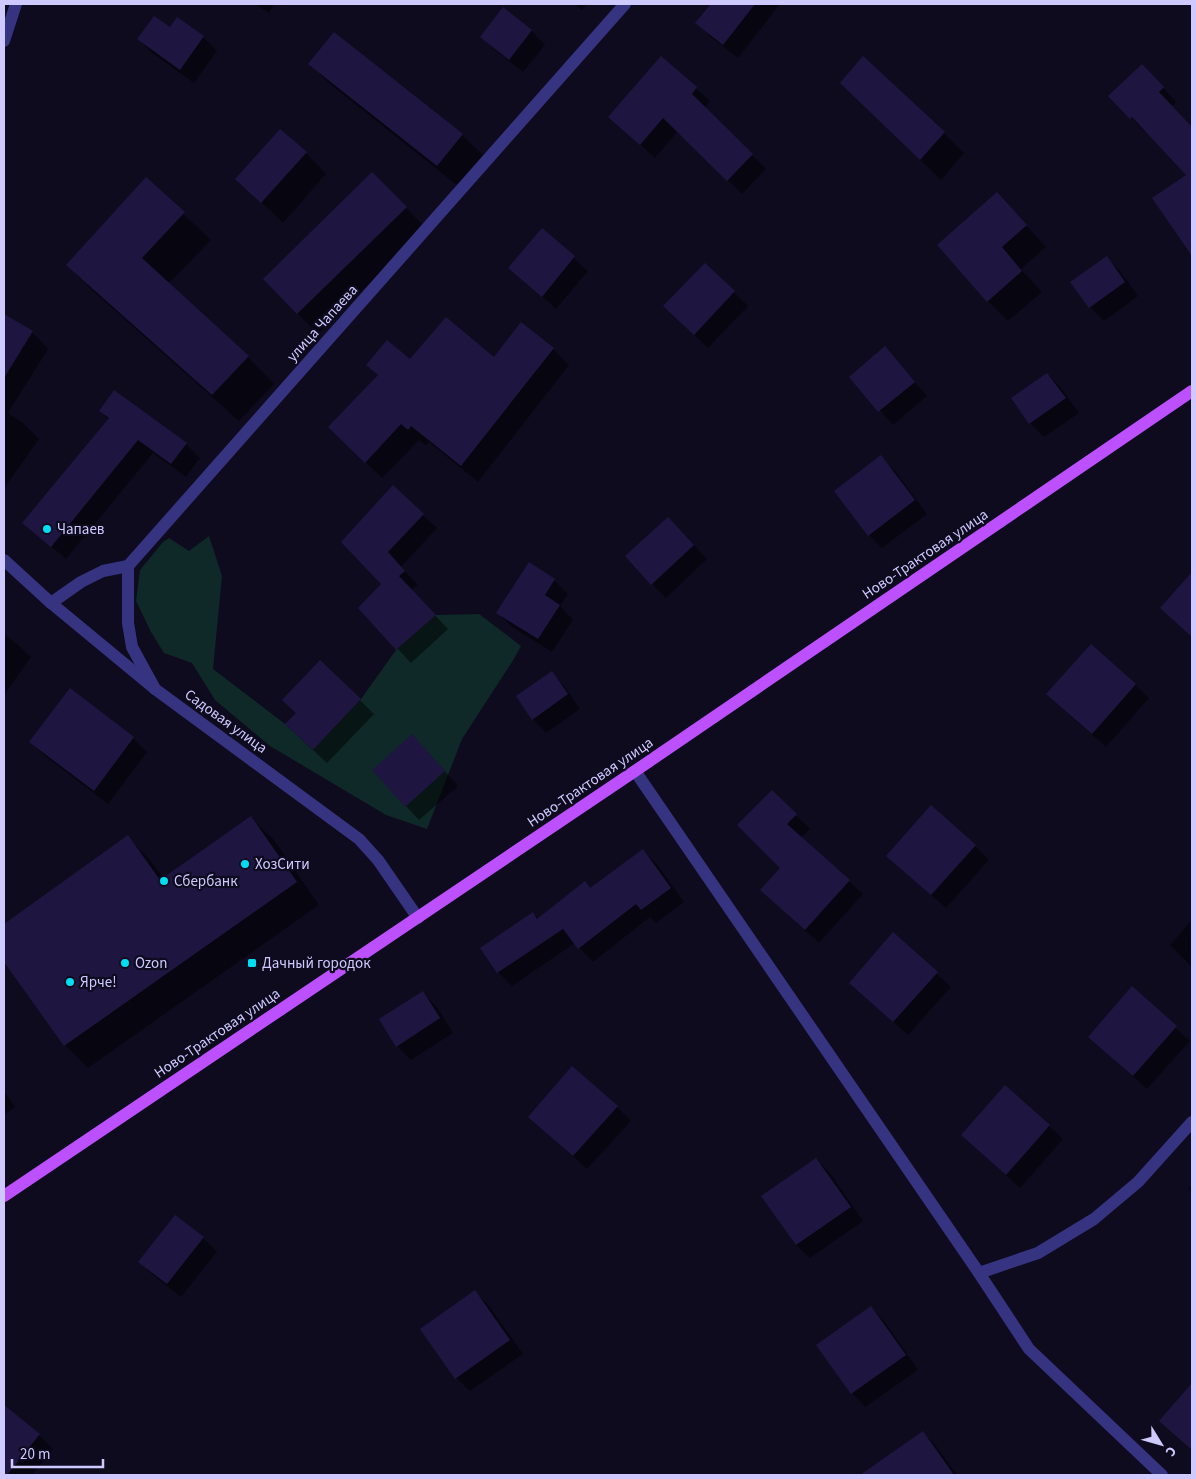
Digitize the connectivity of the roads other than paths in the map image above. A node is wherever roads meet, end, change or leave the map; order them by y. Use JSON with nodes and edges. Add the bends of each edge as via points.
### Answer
{"nodes":[{"id":1,"x":16,"y":4,"type":"edge"},
{"id":2,"x":625,"y":4,"type":"edge"},
{"id":3,"x":4,"y":41,"type":"edge"},
{"id":4,"x":1192,"y":391,"type":"edge"},
{"id":5,"x":4,"y":560,"type":"edge"},
{"id":6,"x":128,"y":566,"type":"junction"},
{"id":7,"x":51,"y":603,"type":"junction"},
{"id":8,"x":155,"y":690,"type":"junction"},
{"id":9,"x":635,"y":771,"type":"junction"},
{"id":10,"x":418,"y":918,"type":"junction"},
{"id":11,"x":1192,"y":1122,"type":"edge"},
{"id":12,"x":4,"y":1196,"type":"edge"},
{"id":13,"x":979,"y":1273,"type":"junction"},
{"id":14,"x":1162,"y":1475,"type":"edge"}],
"edges":[{"from":1,"to":3,"type":"street"},
{"from":2,"to":6,"type":"street","name":"улица Чапаева"},
{"from":4,"to":9,"type":"main road","name":"Ново-Трактовая улица"},
{"from":5,"to":7,"type":"street","name":"Садовая улица"},
{"from":6,"to":7,"type":"street","via":[[103,571]]},
{"from":6,"to":8,"type":"street","via":[[128,623],[132,647]]},
{"from":7,"to":8,"type":"street","name":"Садовая улица"},
{"from":8,"to":10,"type":"street","name":"Садовая улица","via":[[359,839],[378,860]]},
{"from":9,"to":10,"type":"main road","name":"Ново-Трактовая улица"},
{"from":9,"to":13,"type":"street"},
{"from":10,"to":12,"type":"main road","name":"Ново-Трактовая улица"},
{"from":11,"to":13,"type":"street","via":[[1138,1182],[1094,1219],[1038,1253]]},
{"from":13,"to":14,"type":"street","via":[[1029,1349]]}]}
